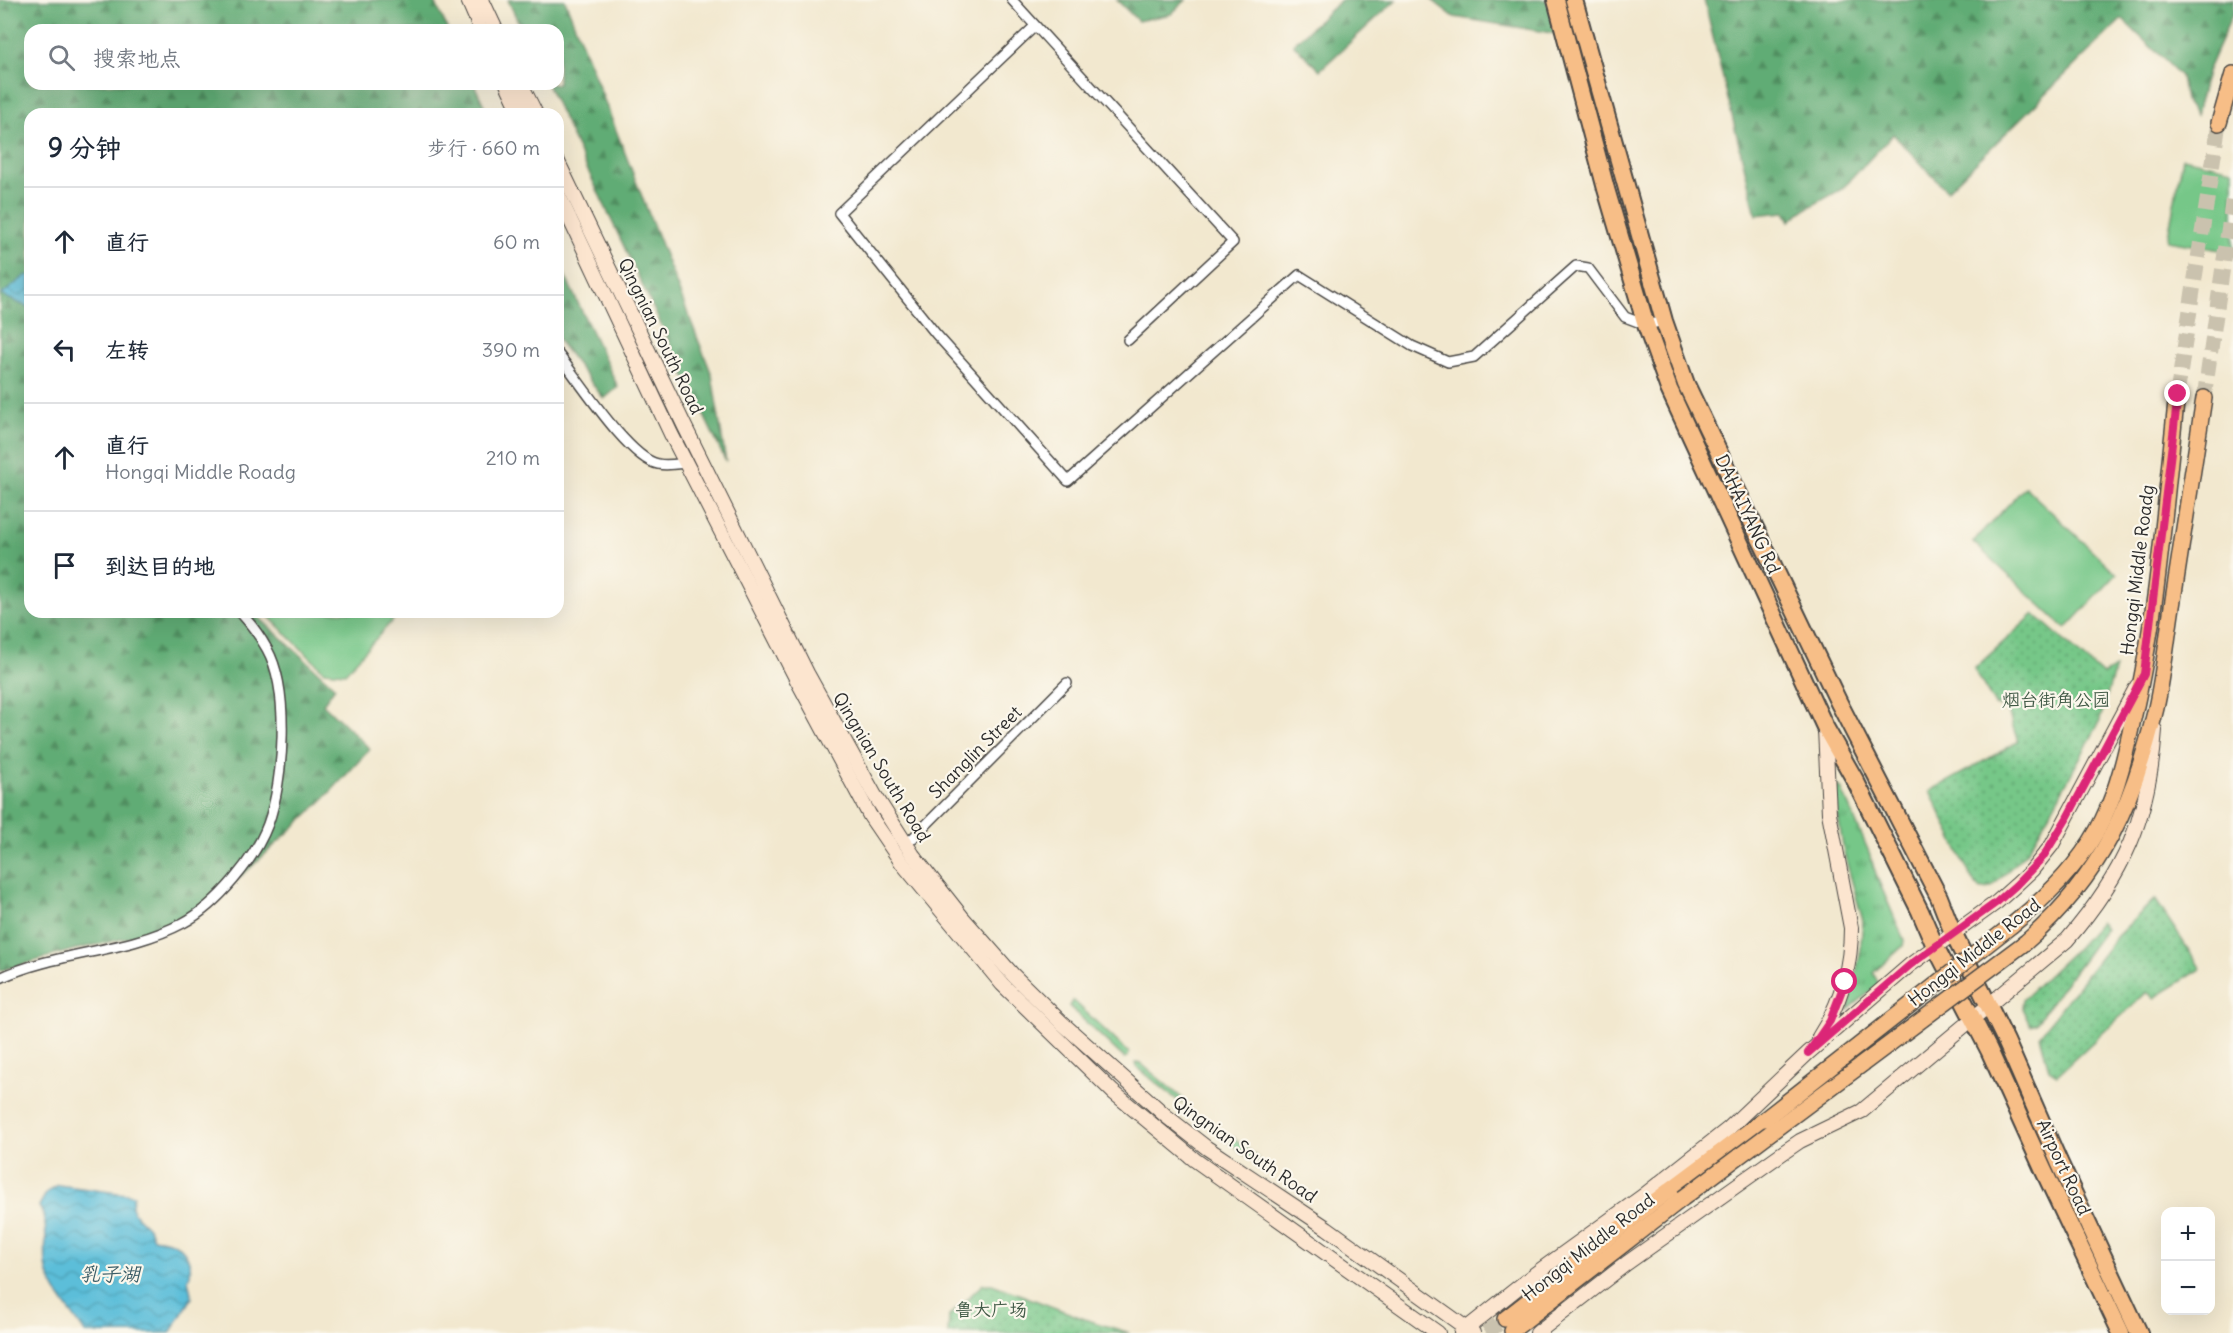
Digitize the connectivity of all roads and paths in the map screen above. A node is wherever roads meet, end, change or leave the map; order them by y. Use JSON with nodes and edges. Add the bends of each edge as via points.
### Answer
{"nodes":[{"id":1,"x":468,"y":0,"type":"edge"},
{"id":2,"x":482,"y":0,"type":"edge"},
{"id":3,"x":1012,"y":0,"type":"edge"},
{"id":4,"x":1556,"y":0,"type":"edge"},
{"id":5,"x":1574,"y":0,"type":"edge"},
{"id":6,"x":479,"y":24,"type":"edge"},
{"id":7,"x":493,"y":24,"type":"edge"},
{"id":8,"x":1035,"y":26,"type":"junction"},
{"id":9,"x":2233,"y":74,"type":"edge"},
{"id":10,"x":510,"y":90,"type":"edge"},
{"id":11,"x":525,"y":90,"type":"edge"},
{"id":12,"x":517,"y":108,"type":"edge"},
{"id":13,"x":533,"y":108,"type":"edge"},
{"id":14,"x":2219,"y":123,"type":"tunnel mouth"},
{"id":15,"x":564,"y":174,"type":"edge"},
{"id":16,"x":564,"y":207,"type":"edge"},
{"id":17,"x":1664,"y":321,"type":"junction"},
{"id":18,"x":1646,"y":326,"type":"junction"},
{"id":19,"x":1128,"y":340,"type":"dead end"},
{"id":20,"x":564,"y":362,"type":"edge"},
{"id":21,"x":2178,"y":394,"type":"tunnel mouth"},
{"id":22,"x":2204,"y":398,"type":"tunnel mouth"},
{"id":23,"x":686,"y":463,"type":"junction"},
{"id":24,"x":244,"y":618,"type":"edge"},
{"id":25,"x":2144,"y":674,"type":"junction"},
{"id":26,"x":1067,"y":683,"type":"dead end"},
{"id":27,"x":2156,"y":706,"type":"junction"},
{"id":28,"x":1825,"y":727,"type":"junction"},
{"id":29,"x":2103,"y":818,"type":"joint"},
{"id":30,"x":906,"y":845,"type":"junction"},
{"id":31,"x":1953,"y":933,"type":"junction"},
{"id":32,"x":1935,"y":946,"type":"junction"},
{"id":33,"x":0,"y":978,"type":"edge"},
{"id":34,"x":1989,"y":1007,"type":"junction"},
{"id":35,"x":1974,"y":1018,"type":"junction"},
{"id":36,"x":1808,"y":1053,"type":"junction"},
{"id":37,"x":1673,"y":1185,"type":"junction"},
{"id":38,"x":1509,"y":1325,"type":"tunnel mouth"},
{"id":39,"x":1467,"y":1332,"type":"edge"},
{"id":40,"x":1438,"y":1333,"type":"edge"},
{"id":41,"x":1537,"y":1333,"type":"edge"},
{"id":42,"x":2121,"y":1333,"type":"edge"},
{"id":43,"x":2139,"y":1333,"type":"edge"}],
"edges":[{"from":1,"to":6,"type":"main road"},
{"from":2,"to":7,"type":"main road"},
{"from":3,"to":8,"type":"street"},
{"from":4,"to":18,"type":"highway","name":"DAHAIYANG Rd"},
{"from":5,"to":17,"type":"highway","name":"DAHAIYANG Rd"},
{"from":8,"to":18,"type":"street","via":[[840,213],[936,334],[1068,481],[1299,275],[1412,346],[1448,362],[1474,357],[1576,266],[1588,268],[1625,317]]},
{"from":8,"to":19,"type":"street","via":[[1233,242]]},
{"from":9,"to":14,"type":"main road"},
{"from":10,"to":12,"type":"main road"},
{"from":11,"to":13,"type":"main road"},
{"from":15,"to":30,"type":"main road","name":"Qingnian South Road","via":[[808,675]]},
{"from":16,"to":23,"type":"main road","name":"Qingnian South Road"},
{"from":17,"to":18,"type":"street"},
{"from":17,"to":31,"type":"highway","name":"DAHAIYANG Rd","via":[[1686,384],[1725,468],[1858,742],[1933,884]]},
{"from":18,"to":28,"type":"highway","name":"DAHAIYANG Rd","via":[[1669,389]]},
{"from":20,"to":23,"type":"street","via":[[637,454],[657,464]]},
{"from":21,"to":25,"type":"main road","name":"Hongqi Middle Roadg"},
{"from":22,"to":27,"type":"main road","name":"Hongqi Middle Road"},
{"from":23,"to":40,"type":"main road","name":"Qingnian South Road","via":[[870,816],[902,863],[988,968],[1051,1034],[1155,1128],[1281,1223]]},
{"from":24,"to":33,"type":"street","via":[[268,650],[282,709],[276,789],[268,824],[249,860],[207,908],[184,923],[151,937]]},
{"from":25,"to":29,"type":"main road","name":"Hongqi Middle Roadg","via":[[2125,756]]},
{"from":25,"to":31,"type":"main road","via":[[2052,845],[1997,902]]},
{"from":26,"to":30,"type":"street","name":"Shanglin Street"},
{"from":27,"to":34,"type":"main road","via":[[2147,784],[2135,837],[2125,860],[2091,913],[2067,940]]},
{"from":27,"to":37,"type":"main road","name":"Hongqi Middle Road","bridge":true,"via":[[2119,824],[2082,883],[2040,929]]},
{"from":28,"to":32,"type":"highway","name":"DAHAIYANG Rd","via":[[1856,780]]},
{"from":28,"to":36,"type":"main road","via":[[1829,813],[1851,928],[1851,947],[1840,1000]]},
{"from":29,"to":37,"type":"main road","name":"Hongqi Middle Road","bridge":true,"via":[[2068,870],[2026,914],[1765,1119]]},
{"from":30,"to":39,"type":"main road","name":"Qingnian South Road","via":[[1013,975],[1158,1109]]},
{"from":31,"to":32,"type":"main road"},
{"from":31,"to":34,"type":"highway"},
{"from":32,"to":35,"type":"highway","name":"DAHAIYANG Rd"},
{"from":32,"to":36,"type":"main road"},
{"from":34,"to":35,"type":"main road"},
{"from":34,"to":43,"type":"highway","name":"Airport Road"},
{"from":35,"to":41,"type":"main road","via":[[1862,1111],[1781,1154],[1627,1263]]},
{"from":35,"to":42,"type":"highway","name":"Airport Road"},
{"from":36,"to":37,"type":"main road"},
{"from":37,"to":38,"type":"main road","name":"Hongqi Middle Road"},
{"from":37,"to":39,"type":"main road","via":[[1643,1196],[1535,1274]]}]}
